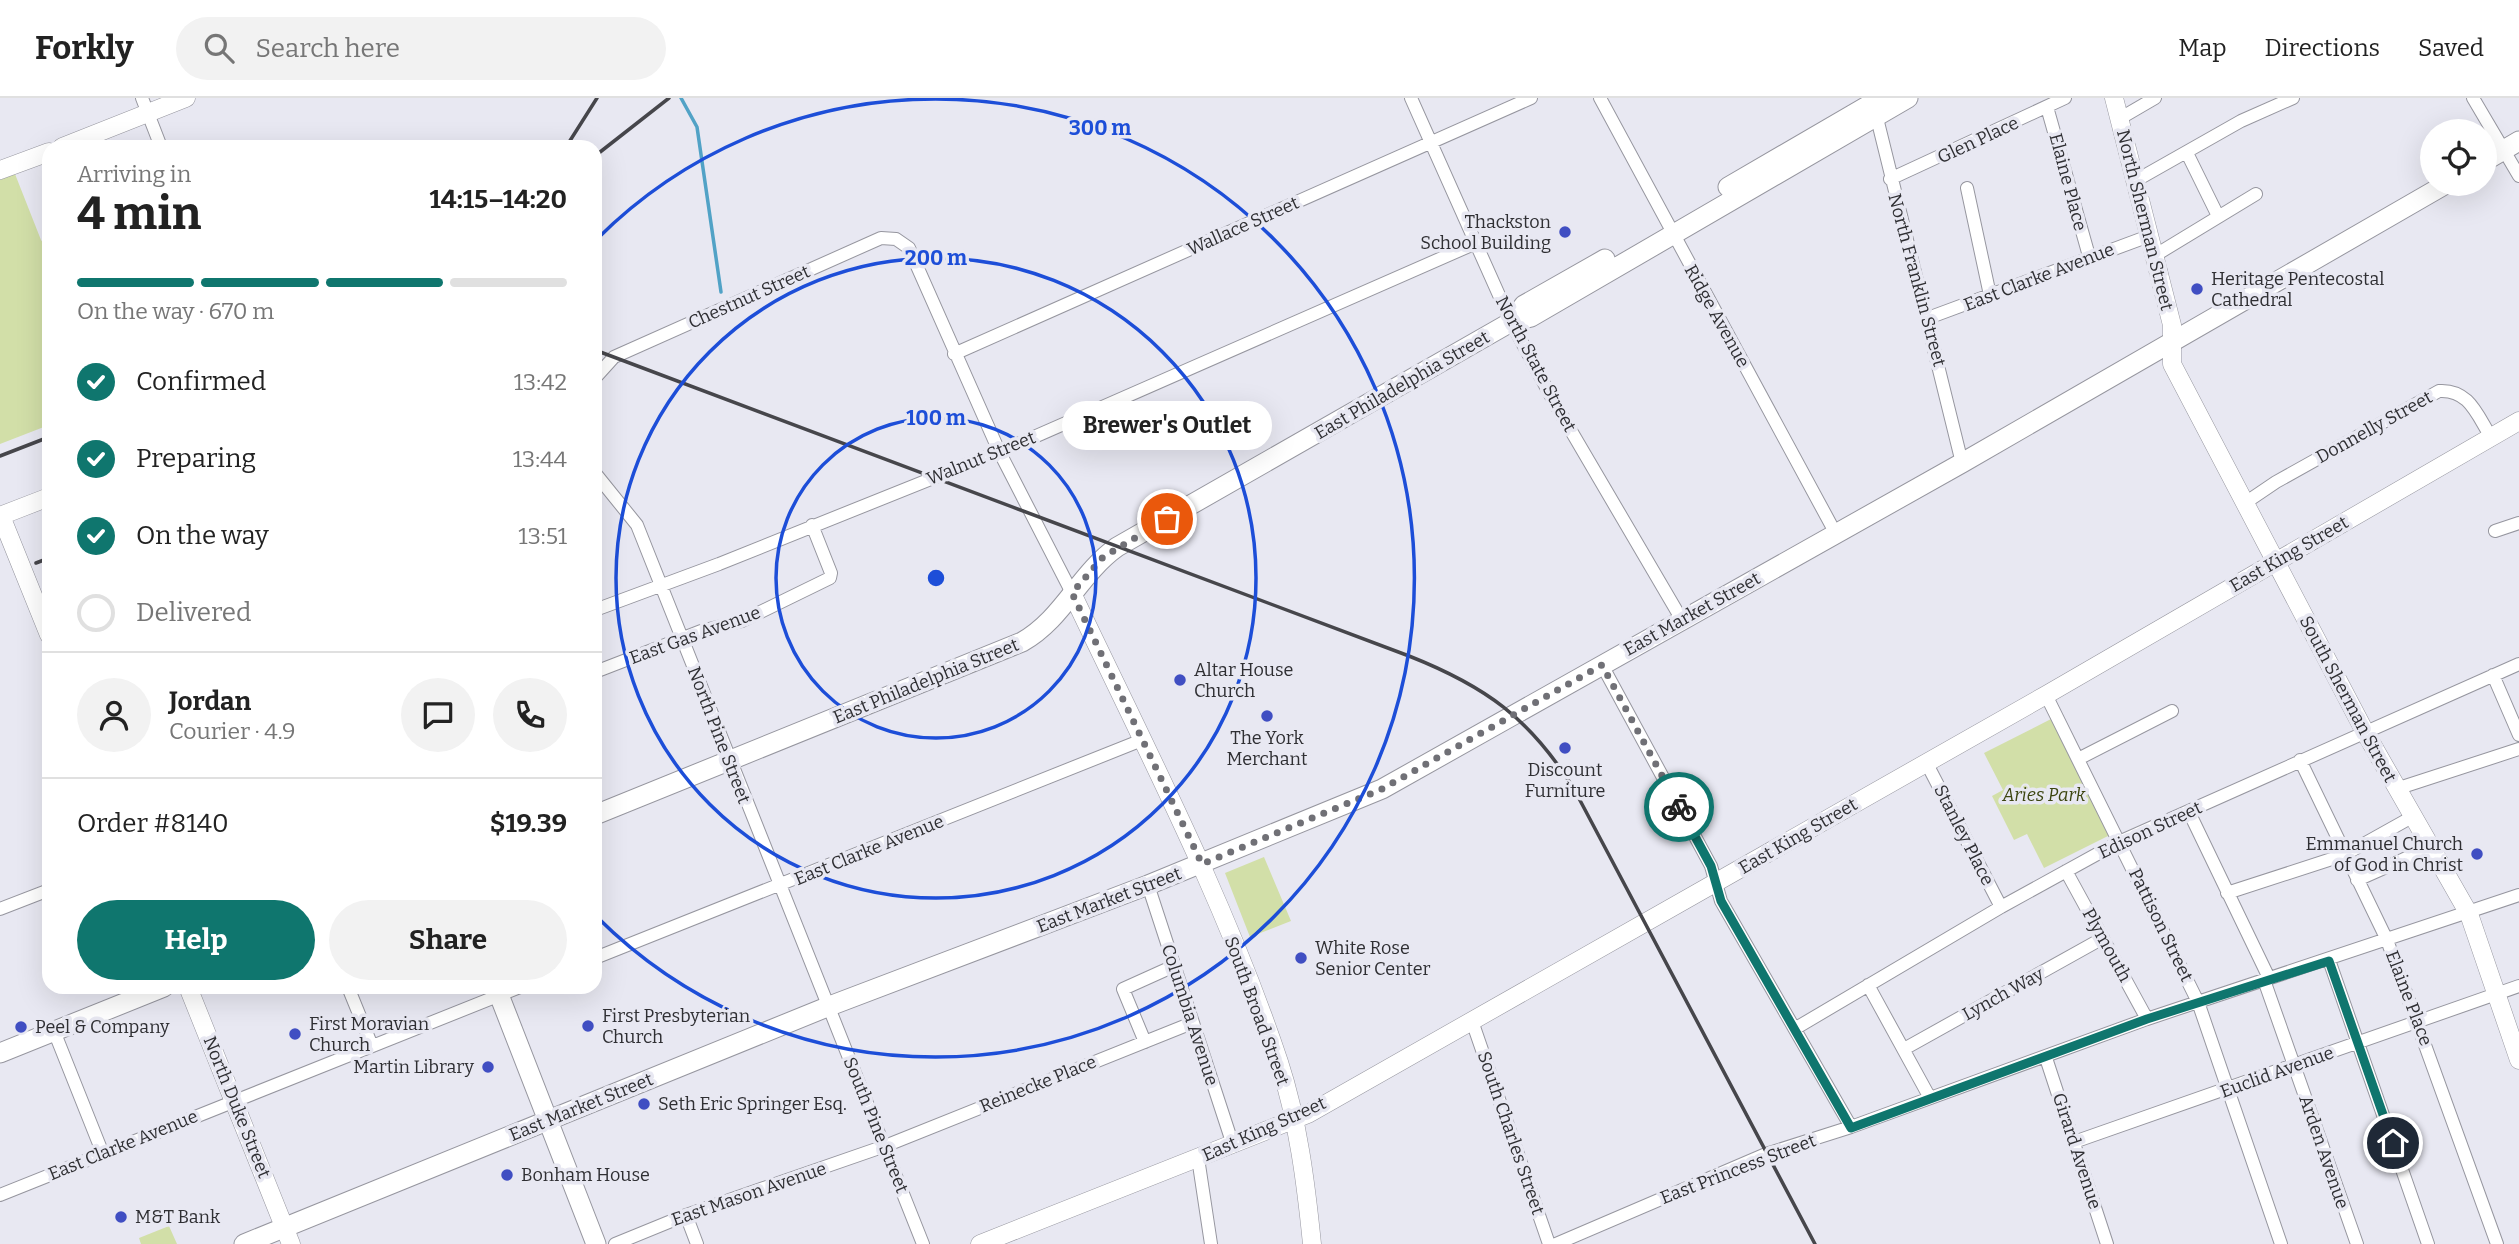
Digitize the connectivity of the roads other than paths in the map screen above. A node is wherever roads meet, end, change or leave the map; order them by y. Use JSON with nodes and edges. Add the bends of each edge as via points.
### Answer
{"nodes":[{"id":1,"x":186,"y":98,"type":"edge"},
{"id":2,"x":1411,"y":98,"type":"edge"},
{"id":3,"x":1531,"y":98,"type":"edge"},
{"id":4,"x":1600,"y":98,"type":"edge"},
{"id":5,"x":1908,"y":98,"type":"edge"},
{"id":6,"x":2065,"y":98,"type":"edge"},
{"id":7,"x":2114,"y":98,"type":"edge"},
{"id":8,"x":2155,"y":98,"type":"edge"},
{"id":9,"x":2293,"y":98,"type":"edge"},
{"id":10,"x":2473,"y":98,"type":"edge"},
{"id":11,"x":1875,"y":104,"type":"edge"},
{"id":12,"x":145,"y":106,"type":"edge"},
{"id":13,"x":2047,"y":107,"type":"junction"},
{"id":14,"x":2119,"y":119,"type":"junction"},
{"id":15,"x":76,"y":140,"type":"edge"},
{"id":16,"x":158,"y":140,"type":"edge"},
{"id":17,"x":1431,"y":142,"type":"junction"},
{"id":18,"x":2512,"y":145,"type":"edge"},
{"id":19,"x":2187,"y":153,"type":"junction"},
{"id":20,"x":42,"y":155,"type":"edge"},
{"id":21,"x":0,"y":170,"type":"edge"},
{"id":22,"x":2519,"y":176,"type":"edge"},
{"id":23,"x":1891,"y":179,"type":"junction"},
{"id":24,"x":2135,"y":181,"type":"junction"},
{"id":25,"x":1968,"y":188,"type":"dead end"},
{"id":26,"x":2256,"y":194,"type":"dead end"},
{"id":27,"x":2424,"y":196,"type":"edge"},
{"id":28,"x":2218,"y":216,"type":"junction"},
{"id":29,"x":1669,"y":229,"type":"junction"},
{"id":30,"x":2149,"y":236,"type":"junction"},
{"id":31,"x":1476,"y":243,"type":"junction"},
{"id":32,"x":2089,"y":256,"type":"junction"},
{"id":33,"x":2154,"y":256,"type":"junction"},
{"id":34,"x":1990,"y":295,"type":"junction"},
{"id":35,"x":1928,"y":318,"type":"junction"},
{"id":36,"x":1511,"y":322,"type":"junction"},
{"id":37,"x":2172,"y":342,"type":"junction"},
{"id":38,"x":954,"y":354,"type":"junction"},
{"id":39,"x":602,"y":371,"type":"edge"},
{"id":40,"x":2519,"y":421,"type":"edge"},
{"id":41,"x":2491,"y":437,"type":"junction"},
{"id":42,"x":999,"y":451,"type":"junction"},
{"id":43,"x":1962,"y":463,"type":"junction"},
{"id":44,"x":602,"y":482,"type":"edge"},
{"id":45,"x":42,"y":500,"type":"edge"},
{"id":46,"x":2245,"y":503,"type":"junction"},
{"id":47,"x":0,"y":516,"type":"edge"},
{"id":48,"x":2519,"y":523,"type":"edge"},
{"id":49,"x":812,"y":525,"type":"junction"},
{"id":50,"x":2495,"y":531,"type":"dead end"},
{"id":51,"x":1836,"y":534,"type":"junction"},
{"id":52,"x":2275,"y":562,"type":"junction"},
{"id":53,"x":659,"y":584,"type":"junction"},
{"id":54,"x":1072,"y":593,"type":"junction"},
{"id":55,"x":602,"y":607,"type":"edge"},
{"id":56,"x":42,"y":618,"type":"edge"},
{"id":57,"x":1682,"y":620,"type":"junction"},
{"id":58,"x":681,"y":639,"type":"junction"},
{"id":59,"x":2519,"y":664,"type":"edge"},
{"id":60,"x":1602,"y":665,"type":"junction"},
{"id":61,"x":602,"y":669,"type":"edge"},
{"id":62,"x":2493,"y":675,"type":"junction"},
{"id":63,"x":2046,"y":695,"type":"junction"},
{"id":64,"x":2172,"y":711,"type":"dead end"},
{"id":65,"x":2365,"y":732,"type":"junction"},
{"id":66,"x":2519,"y":735,"type":"edge"},
{"id":67,"x":1142,"y":740,"type":"junction"},
{"id":68,"x":2519,"y":749,"type":"edge"},
{"id":69,"x":2078,"y":759,"type":"junction"},
{"id":70,"x":729,"y":760,"type":"junction"},
{"id":71,"x":2300,"y":760,"type":"junction"},
{"id":72,"x":1927,"y":762,"type":"junction"},
{"id":73,"x":2396,"y":789,"type":"junction"},
{"id":74,"x":602,"y":812,"type":"edge"},
{"id":75,"x":2189,"y":812,"type":"junction"},
{"id":76,"x":2412,"y":817,"type":"junction"},
{"id":77,"x":2119,"y":842,"type":"junction"},
{"id":78,"x":2429,"y":848,"type":"junction"},
{"id":79,"x":2344,"y":855,"type":"junction"},
{"id":80,"x":1202,"y":864,"type":"junction"},
{"id":81,"x":2066,"y":872,"type":"junction"},
{"id":82,"x":2357,"y":880,"type":"junction"},
{"id":83,"x":1716,"y":883,"type":"junction"},
{"id":84,"x":1148,"y":885,"type":"junction"},
{"id":85,"x":778,"y":886,"type":"junction"},
{"id":86,"x":2227,"y":892,"type":"junction"},
{"id":87,"x":42,"y":893,"type":"edge"},
{"id":88,"x":2519,"y":895,"type":"edge"},
{"id":89,"x":2001,"y":907,"type":"junction"},
{"id":90,"x":0,"y":909,"type":"edge"},
{"id":91,"x":2469,"y":914,"type":"junction"},
{"id":92,"x":2103,"y":938,"type":"junction"},
{"id":93,"x":2388,"y":940,"type":"junction"},
{"id":94,"x":602,"y":955,"type":"edge"},
{"id":95,"x":2329,"y":961,"type":"junction"},
{"id":96,"x":1174,"y":966,"type":"junction"},
{"id":97,"x":2267,"y":979,"type":"junction"},
{"id":98,"x":1867,"y":985,"type":"junction"},
{"id":99,"x":2519,"y":986,"type":"edge"},
{"id":100,"x":146,"y":994,"type":"edge"},
{"id":101,"x":191,"y":994,"type":"edge"},
{"id":102,"x":351,"y":994,"type":"edge"},
{"id":103,"x":491,"y":994,"type":"edge"},
{"id":104,"x":499,"y":994,"type":"edge"},
{"id":105,"x":2497,"y":995,"type":"junction"},
{"id":106,"x":2199,"y":1002,"type":"junction"},
{"id":107,"x":827,"y":1007,"type":"junction"},
{"id":108,"x":2147,"y":1019,"type":"junction"},
{"id":109,"x":1472,"y":1021,"type":"junction"},
{"id":110,"x":2419,"y":1022,"type":"junction"},
{"id":111,"x":1192,"y":1023,"type":"junction"},
{"id":112,"x":1796,"y":1028,"type":"junction"},
{"id":113,"x":54,"y":1031,"type":"junction"},
{"id":114,"x":1145,"y":1042,"type":"junction"},
{"id":115,"x":2357,"y":1043,"type":"junction"},
{"id":116,"x":372,"y":1046,"type":"junction"},
{"id":117,"x":1903,"y":1049,"type":"junction"},
{"id":118,"x":0,"y":1053,"type":"edge"},
{"id":119,"x":2046,"y":1058,"type":"junction"},
{"id":120,"x":2519,"y":1060,"type":"edge"},
{"id":121,"x":2294,"y":1066,"type":"junction"},
{"id":122,"x":2229,"y":1090,"type":"junction"},
{"id":123,"x":1930,"y":1098,"type":"junction"},
{"id":124,"x":234,"y":1101,"type":"junction"},
{"id":125,"x":549,"y":1119,"type":"junction"},
{"id":126,"x":1293,"y":1120,"type":"junction"},
{"id":127,"x":1851,"y":1128,"type":"junction"},
{"id":128,"x":2074,"y":1142,"type":"junction"},
{"id":129,"x":1233,"y":1144,"type":"junction"},
{"id":130,"x":885,"y":1146,"type":"junction"},
{"id":131,"x":103,"y":1154,"type":"junction"},
{"id":132,"x":1198,"y":1158,"type":"junction"},
{"id":133,"x":0,"y":1195,"type":"edge"},
{"id":134,"x":686,"y":1215,"type":"junction"},
{"id":135,"x":288,"y":1236,"type":"edge"},
{"id":136,"x":244,"y":1244,"type":"edge"},
{"id":137,"x":596,"y":1244,"type":"edge"},
{"id":138,"x":615,"y":1244,"type":"edge"},
{"id":139,"x":697,"y":1244,"type":"edge"},
{"id":140,"x":923,"y":1244,"type":"edge"},
{"id":141,"x":979,"y":1244,"type":"edge"},
{"id":142,"x":1211,"y":1244,"type":"edge"},
{"id":143,"x":1312,"y":1244,"type":"edge"},
{"id":144,"x":1549,"y":1244,"type":"edge"},
{"id":145,"x":1556,"y":1244,"type":"edge"},
{"id":146,"x":2107,"y":1244,"type":"edge"},
{"id":147,"x":2281,"y":1244,"type":"edge"},
{"id":148,"x":2357,"y":1244,"type":"edge"},
{"id":149,"x":2428,"y":1244,"type":"edge"},
{"id":150,"x":2497,"y":1244,"type":"edge"}],
"edges":[{"from":1,"to":12,"type":"street"},
{"from":2,"to":17,"type":"street","name":"North State Street"},
{"from":3,"to":17,"type":"street","name":"Wallace Street"},
{"from":4,"to":29,"type":"street","name":"Ridge Avenue"},
{"from":5,"to":11,"type":"main road","name":"East Philadelphia Street"},
{"from":6,"to":13,"type":"street","name":"Glen Place"},
{"from":7,"to":14,"type":"street","name":"North Sherman Street"},
{"from":8,"to":14,"type":"street"},
{"from":9,"to":19,"type":"street","via":[[2241,121]]},
{"from":10,"to":18,"type":"street"},
{"from":11,"to":23,"type":"street","name":"North Franklin Street"},
{"from":11,"to":29,"type":"main road","name":"East Philadelphia Street"},
{"from":12,"to":15,"type":"street"},
{"from":12,"to":16,"type":"street"},
{"from":13,"to":23,"type":"street","name":"Glen Place"},
{"from":13,"to":32,"type":"street","name":"Elaine Place"},
{"from":14,"to":24,"type":"street","name":"North Sherman Street"},
{"from":17,"to":31,"type":"street","name":"North State Street"},
{"from":17,"to":38,"type":"street","name":"Wallace Street"},
{"from":18,"to":22,"type":"street"},
{"from":19,"to":24,"type":"street"},
{"from":19,"to":28,"type":"street"},
{"from":20,"to":21,"type":"street"},
{"from":23,"to":35,"type":"street","name":"North Franklin Street"},
{"from":24,"to":30,"type":"street","name":"North Sherman Street"},
{"from":25,"to":34,"type":"street"},
{"from":26,"to":28,"type":"street"},
{"from":27,"to":37,"type":"main road","name":"East Market Street"},
{"from":28,"to":33,"type":"street"},
{"from":29,"to":36,"type":"main road","name":"East Philadelphia Street","via":[[1531,317]]},
{"from":29,"to":51,"type":"street","name":"Ridge Avenue"},
{"from":30,"to":32,"type":"street","name":"East Clarke Avenue"},
{"from":30,"to":33,"type":"street","name":"North Sherman Street"},
{"from":31,"to":36,"type":"street","name":"North State Street"},
{"from":31,"to":42,"type":"street","name":"Walnut Street"},
{"from":32,"to":34,"type":"street","name":"East Clarke Avenue"},
{"from":33,"to":37,"type":"street","name":"North Sherman Street"},
{"from":34,"to":35,"type":"street","name":"East Clarke Avenue"},
{"from":35,"to":43,"type":"street","name":"North Franklin Street"},
{"from":36,"to":54,"type":"main road","name":"East Philadelphia Street","via":[[1117,547]]},
{"from":36,"to":57,"type":"street","name":"North State Street"},
{"from":37,"to":43,"type":"main road","name":"East Market Street"},
{"from":37,"to":46,"type":"street","name":"South Sherman Street","via":[[2172,363]]},
{"from":38,"to":39,"type":"street","name":"Chestnut Street","via":[[909,248],[896,239],[881,238],[614,357]]},
{"from":38,"to":42,"type":"street"},
{"from":40,"to":41,"type":"street","name":"East King Street"},
{"from":41,"to":46,"type":"street","name":"Donnelly Street","via":[[2466,397],[2439,390]]},
{"from":41,"to":52,"type":"street","name":"East King Street"},
{"from":42,"to":49,"type":"street","name":"Walnut Street"},
{"from":42,"to":54,"type":"street"},
{"from":43,"to":51,"type":"main road","name":"East Market Street"},
{"from":44,"to":53,"type":"street","name":"North Pine Street","via":[[637,525]]},
{"from":45,"to":47,"type":"street"},
{"from":46,"to":52,"type":"street","name":"South Sherman Street"},
{"from":47,"to":56,"type":"street"},
{"from":48,"to":50,"type":"street"},
{"from":49,"to":53,"type":"street","name":"Walnut Street"},
{"from":49,"to":58,"type":"street","name":"East Gas Avenue","via":[[831,576],[742,621]]},
{"from":51,"to":57,"type":"main road","name":"East Market Street"},
{"from":52,"to":63,"type":"street","name":"East King Street"},
{"from":52,"to":65,"type":"street","name":"South Sherman Street"},
{"from":53,"to":55,"type":"street","name":"Walnut Street"},
{"from":53,"to":58,"type":"street","name":"North Pine Street"},
{"from":54,"to":67,"type":"street","name":"South Broad Street"},
{"from":54,"to":70,"type":"main road","name":"East Philadelphia Street","via":[[1049,623],[1022,642]]},
{"from":57,"to":60,"type":"main road","name":"East Market Street"},
{"from":58,"to":61,"type":"street","name":"East Gas Avenue"},
{"from":58,"to":70,"type":"street","name":"North Pine Street"},
{"from":59,"to":62,"type":"street","name":"Edison Street"},
{"from":60,"to":80,"type":"main road","name":"East Market Street","via":[[1382,789]]},
{"from":60,"to":83,"type":"street"},
{"from":62,"to":65,"type":"street","name":"Edison Street"},
{"from":62,"to":66,"type":"street"},
{"from":63,"to":69,"type":"street","name":"Pattison Street"},
{"from":63,"to":72,"type":"street","name":"East King Street"},
{"from":64,"to":69,"type":"street"},
{"from":65,"to":71,"type":"street","name":"Edison Street"},
{"from":65,"to":73,"type":"street","name":"South Sherman Street"},
{"from":67,"to":80,"type":"street","name":"South Broad Street"},
{"from":67,"to":85,"type":"street","name":"East Clarke Avenue"},
{"from":68,"to":73,"type":"street"},
{"from":69,"to":77,"type":"street","name":"Pattison Street"},
{"from":70,"to":74,"type":"main road","name":"East Philadelphia Street"},
{"from":70,"to":85,"type":"street","name":"North Pine Street"},
{"from":71,"to":75,"type":"street","name":"Edison Street"},
{"from":71,"to":79,"type":"street","name":"Elaine Place"},
{"from":72,"to":83,"type":"street","name":"East King Street"},
{"from":72,"to":89,"type":"street","name":"Stanley Place"},
{"from":73,"to":76,"type":"street","name":"South Sherman Street"},
{"from":75,"to":77,"type":"street","name":"Edison Street"},
{"from":75,"to":86,"type":"street","name":"Arden Avenue"},
{"from":76,"to":78,"type":"street","name":"South Sherman Street"},
{"from":76,"to":79,"type":"street"},
{"from":77,"to":81,"type":"street","name":"Edison Street"},
{"from":77,"to":106,"type":"street","name":"Pattison Street"},
{"from":78,"to":82,"type":"street"},
{"from":78,"to":91,"type":"street","name":"South Sherman Street"},
{"from":79,"to":82,"type":"street","name":"Elaine Place"},
{"from":79,"to":86,"type":"street"},
{"from":80,"to":84,"type":"main road","name":"East Market Street"},
{"from":80,"to":126,"type":"street","name":"South Broad Street","via":[[1279,1063]]},
{"from":81,"to":89,"type":"street","name":"Edison Street"},
{"from":81,"to":92,"type":"street","name":"Plymouth"},
{"from":82,"to":93,"type":"street","name":"Elaine Place"},
{"from":83,"to":109,"type":"street","name":"East King Street"},
{"from":83,"to":112,"type":"street","via":[[1721,901]]},
{"from":84,"to":96,"type":"street","name":"Columbia Avenue"},
{"from":84,"to":107,"type":"main road","name":"East Market Street"},
{"from":85,"to":94,"type":"street","name":"East Clarke Avenue"},
{"from":85,"to":107,"type":"street","name":"North Pine Street"},
{"from":86,"to":97,"type":"street","name":"Arden Avenue"},
{"from":87,"to":90,"type":"street"},
{"from":88,"to":91,"type":"street","name":"East Princess Street"},
{"from":89,"to":98,"type":"street","name":"Edison Street"},
{"from":91,"to":93,"type":"street","name":"East Princess Street"},
{"from":91,"to":105,"type":"street","name":"South Sherman Street"},
{"from":92,"to":108,"type":"street","name":"Plymouth"},
{"from":92,"to":117,"type":"street","name":"Lynch Way"},
{"from":93,"to":95,"type":"street","name":"East Princess Street"},
{"from":93,"to":110,"type":"street","name":"Elaine Place"},
{"from":95,"to":97,"type":"street","name":"East Princess Street"},
{"from":95,"to":115,"type":"street"},
{"from":96,"to":111,"type":"street","name":"Columbia Avenue"},
{"from":96,"to":114,"type":"street","via":[[1123,989]]},
{"from":97,"to":106,"type":"street","name":"East Princess Street"},
{"from":97,"to":121,"type":"street","name":"Arden Avenue"},
{"from":98,"to":112,"type":"street","name":"Edison Street"},
{"from":98,"to":117,"type":"street"},
{"from":99,"to":105,"type":"street","name":"Euclid Avenue"},
{"from":100,"to":113,"type":"main road"},
{"from":101,"to":124,"type":"street","name":"North Duke Street"},
{"from":102,"to":116,"type":"street"},
{"from":103,"to":116,"type":"street","name":"East Clarke Avenue"},
{"from":104,"to":125,"type":"main road"},
{"from":105,"to":110,"type":"street","name":"Euclid Avenue"},
{"from":105,"to":120,"type":"street","name":"South Sherman Street"},
{"from":106,"to":108,"type":"street","name":"East Princess Street"},
{"from":106,"to":122,"type":"street","name":"Pattison Street"},
{"from":107,"to":125,"type":"main road","name":"East Market Street"},
{"from":107,"to":130,"type":"street","name":"South Pine Street"},
{"from":108,"to":119,"type":"street","name":"East Princess Street"},
{"from":109,"to":126,"type":"street","name":"East King Street"},
{"from":109,"to":144,"type":"street","name":"South Charles Street"},
{"from":110,"to":115,"type":"street","name":"Euclid Avenue"},
{"from":110,"to":150,"type":"street","name":"Elaine Place"},
{"from":111,"to":114,"type":"street","name":"Reinecke Place"},
{"from":111,"to":129,"type":"street","name":"Columbia Avenue"},
{"from":112,"to":127,"type":"street"},
{"from":113,"to":118,"type":"main road"},
{"from":113,"to":131,"type":"street"},
{"from":114,"to":130,"type":"street","name":"Reinecke Place"},
{"from":115,"to":121,"type":"street","name":"Euclid Avenue"},
{"from":115,"to":149,"type":"street"},
{"from":116,"to":124,"type":"street","name":"East Clarke Avenue"},
{"from":117,"to":123,"type":"street"},
{"from":119,"to":123,"type":"street","name":"East Princess Street"},
{"from":119,"to":128,"type":"street","name":"Girard Avenue"},
{"from":121,"to":122,"type":"street","name":"Euclid Avenue"},
{"from":121,"to":148,"type":"street","name":"Arden Avenue"},
{"from":122,"to":128,"type":"street","name":"Euclid Avenue"},
{"from":122,"to":147,"type":"street","name":"Pattison Street"},
{"from":123,"to":127,"type":"street","name":"East Princess Street"},
{"from":124,"to":131,"type":"street","name":"East Clarke Avenue"},
{"from":124,"to":135,"type":"street","name":"North Duke Street"},
{"from":125,"to":135,"type":"main road","name":"East Market Street"},
{"from":125,"to":137,"type":"main road"},
{"from":126,"to":129,"type":"street","name":"East King Street"},
{"from":126,"to":143,"type":"street","name":"South Broad Street"},
{"from":127,"to":145,"type":"street","name":"East Princess Street","via":[[1766,1154]]},
{"from":128,"to":146,"type":"street","name":"Girard Avenue"},
{"from":129,"to":132,"type":"street","name":"East King Street"},
{"from":130,"to":134,"type":"street","name":"East Mason Avenue"},
{"from":130,"to":140,"type":"street","name":"South Pine Street"},
{"from":131,"to":133,"type":"street","name":"East Clarke Avenue"},
{"from":132,"to":141,"type":"street","name":"East King Street"},
{"from":132,"to":142,"type":"street"},
{"from":134,"to":138,"type":"street","name":"East Mason Avenue"},
{"from":134,"to":139,"type":"street"},
{"from":135,"to":136,"type":"main road","name":"East Market Street"}]}
